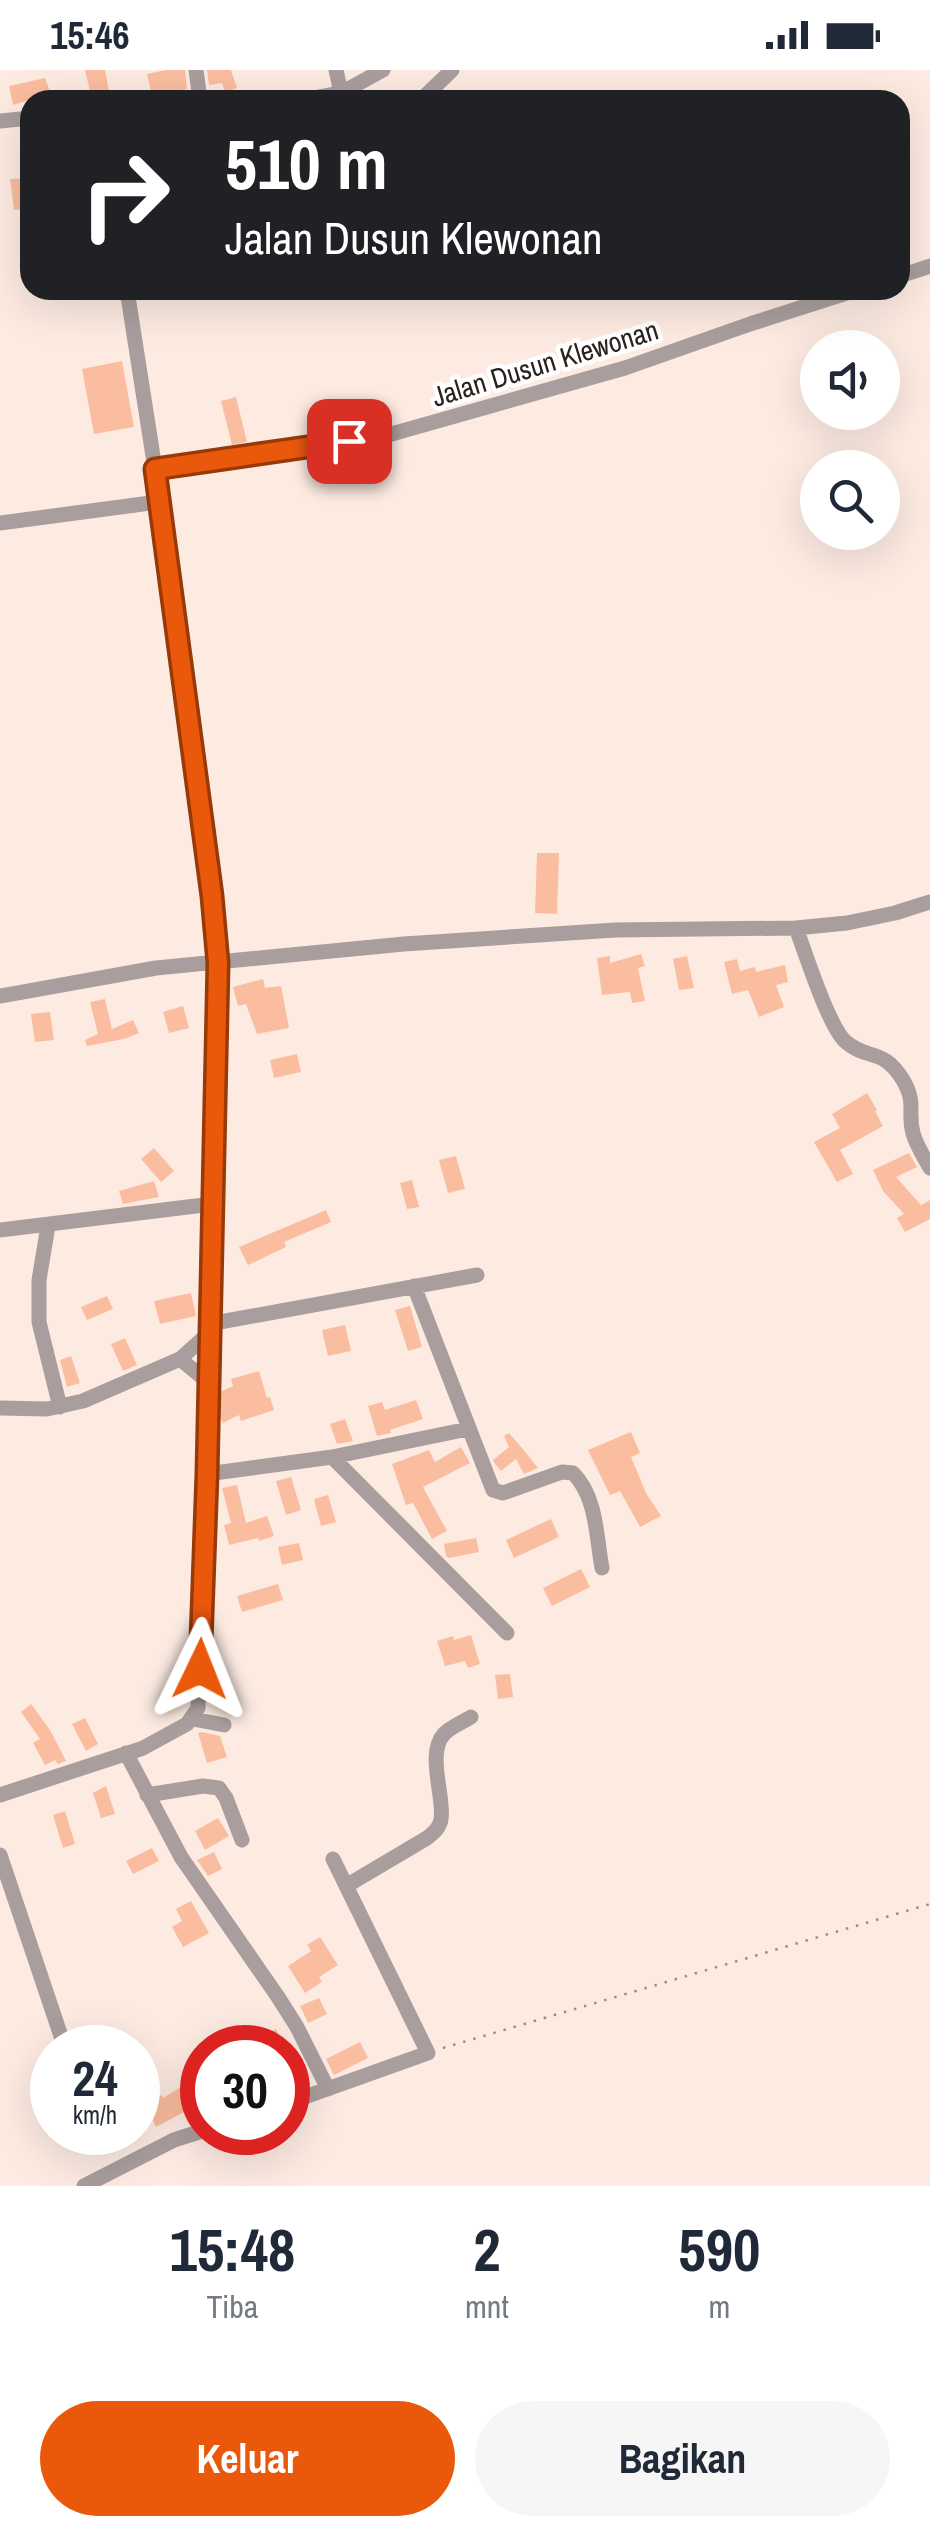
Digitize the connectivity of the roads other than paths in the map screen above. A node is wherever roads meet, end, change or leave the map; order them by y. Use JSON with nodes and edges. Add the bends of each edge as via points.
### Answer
{"nodes":[{"id":1,"x":383,"y":70,"type":"edge"},
{"id":2,"x":452,"y":70,"type":"edge"},
{"id":3,"x":345,"y":90,"type":"edge"},
{"id":4,"x":431,"y":90,"type":"edge"},
{"id":5,"x":129,"y":300,"type":"edge"},
{"id":6,"x":825,"y":300,"type":"edge"},
{"id":7,"x":155,"y":469,"type":"junction"},
{"id":8,"x":158,"y":502,"type":"junction"},
{"id":9,"x":0,"y":523,"type":"edge"},
{"id":10,"x":930,"y":902,"type":"edge"},
{"id":11,"x":796,"y":928,"type":"junction"},
{"id":12,"x":218,"y":963,"type":"junction"},
{"id":13,"x":0,"y":996,"type":"edge"},
{"id":14,"x":930,"y":1168,"type":"edge"},
{"id":15,"x":212,"y":1204,"type":"junction"},
{"id":16,"x":48,"y":1226,"type":"junction"},
{"id":17,"x":0,"y":1230,"type":"edge"},
{"id":18,"x":477,"y":1275,"type":"dead end"},
{"id":19,"x":414,"y":1286,"type":"junction"},
{"id":20,"x":209,"y":1328,"type":"junction"},
{"id":21,"x":180,"y":1360,"type":"junction"},
{"id":22,"x":208,"y":1382,"type":"junction"},
{"id":23,"x":60,"y":1407,"type":"junction"},
{"id":24,"x":0,"y":1408,"type":"edge"},
{"id":25,"x":468,"y":1429,"type":"junction"},
{"id":26,"x":332,"y":1457,"type":"junction"},
{"id":27,"x":207,"y":1474,"type":"junction"},
{"id":28,"x":602,"y":1568,"type":"dead end"},
{"id":29,"x":507,"y":1632,"type":"dead end"},
{"id":30,"x":471,"y":1717,"type":"dead end"},
{"id":31,"x":190,"y":1722,"type":"junction"},
{"id":32,"x":224,"y":1725,"type":"dead end"},
{"id":33,"x":126,"y":1753,"type":"junction"},
{"id":34,"x":0,"y":1795,"type":"edge"},
{"id":35,"x":147,"y":1795,"type":"junction"},
{"id":36,"x":242,"y":1840,"type":"dead end"},
{"id":37,"x":0,"y":1854,"type":"edge"},
{"id":38,"x":332,"y":1859,"type":"dead end"},
{"id":39,"x":346,"y":1886,"type":"junction"},
{"id":40,"x":57,"y":2025,"type":"edge"},
{"id":41,"x":328,"y":2089,"type":"junction"},
{"id":42,"x":310,"y":2095,"type":"edge"},
{"id":43,"x":180,"y":2138,"type":"edge"},
{"id":44,"x":84,"y":2186,"type":"edge"}],
"edges":[{"from":1,"to":3,"type":"street"},
{"from":2,"to":4,"type":"street"},
{"from":5,"to":7,"type":"street"},
{"from":6,"to":7,"type":"street","name":"Jalan Dusun Klewonan","via":[[625,368],[388,436]]},
{"from":7,"to":8,"type":"street"},
{"from":8,"to":9,"type":"street"},
{"from":8,"to":12,"type":"street"},
{"from":10,"to":11,"type":"street"},
{"from":11,"to":12,"type":"street","via":[[614,930]]},
{"from":11,"to":14,"type":"street","via":[[838,1033],[883,1058],[904,1083],[913,1105],[912,1130]]},
{"from":12,"to":13,"type":"street"},
{"from":12,"to":15,"type":"street"},
{"from":15,"to":16,"type":"street"},
{"from":15,"to":20,"type":"street"},
{"from":16,"to":17,"type":"street"},
{"from":16,"to":23,"type":"street","via":[[40,1322]]},
{"from":18,"to":19,"type":"street"},
{"from":19,"to":20,"type":"street"},
{"from":19,"to":25,"type":"street"},
{"from":20,"to":21,"type":"street"},
{"from":20,"to":22,"type":"street"},
{"from":21,"to":22,"type":"street"},
{"from":21,"to":23,"type":"street"},
{"from":22,"to":27,"type":"street"},
{"from":23,"to":24,"type":"street"},
{"from":25,"to":26,"type":"street"},
{"from":25,"to":28,"type":"street","via":[[496,1492],[562,1472],[578,1477],[590,1498]]},
{"from":26,"to":27,"type":"street"},
{"from":26,"to":29,"type":"street"},
{"from":27,"to":31,"type":"street","via":[[198,1708]]},
{"from":30,"to":39,"type":"street","via":[[440,1741],[438,1828]]},
{"from":31,"to":32,"type":"street"},
{"from":31,"to":33,"type":"street"},
{"from":33,"to":34,"type":"street"},
{"from":33,"to":35,"type":"street"},
{"from":35,"to":36,"type":"street","via":[[219,1788]]},
{"from":35,"to":41,"type":"street","via":[[297,2027]]},
{"from":37,"to":40,"type":"street"},
{"from":38,"to":39,"type":"street"},
{"from":39,"to":41,"type":"street","via":[[428,2053]]},
{"from":41,"to":42,"type":"street"},
{"from":43,"to":44,"type":"street"}]}
